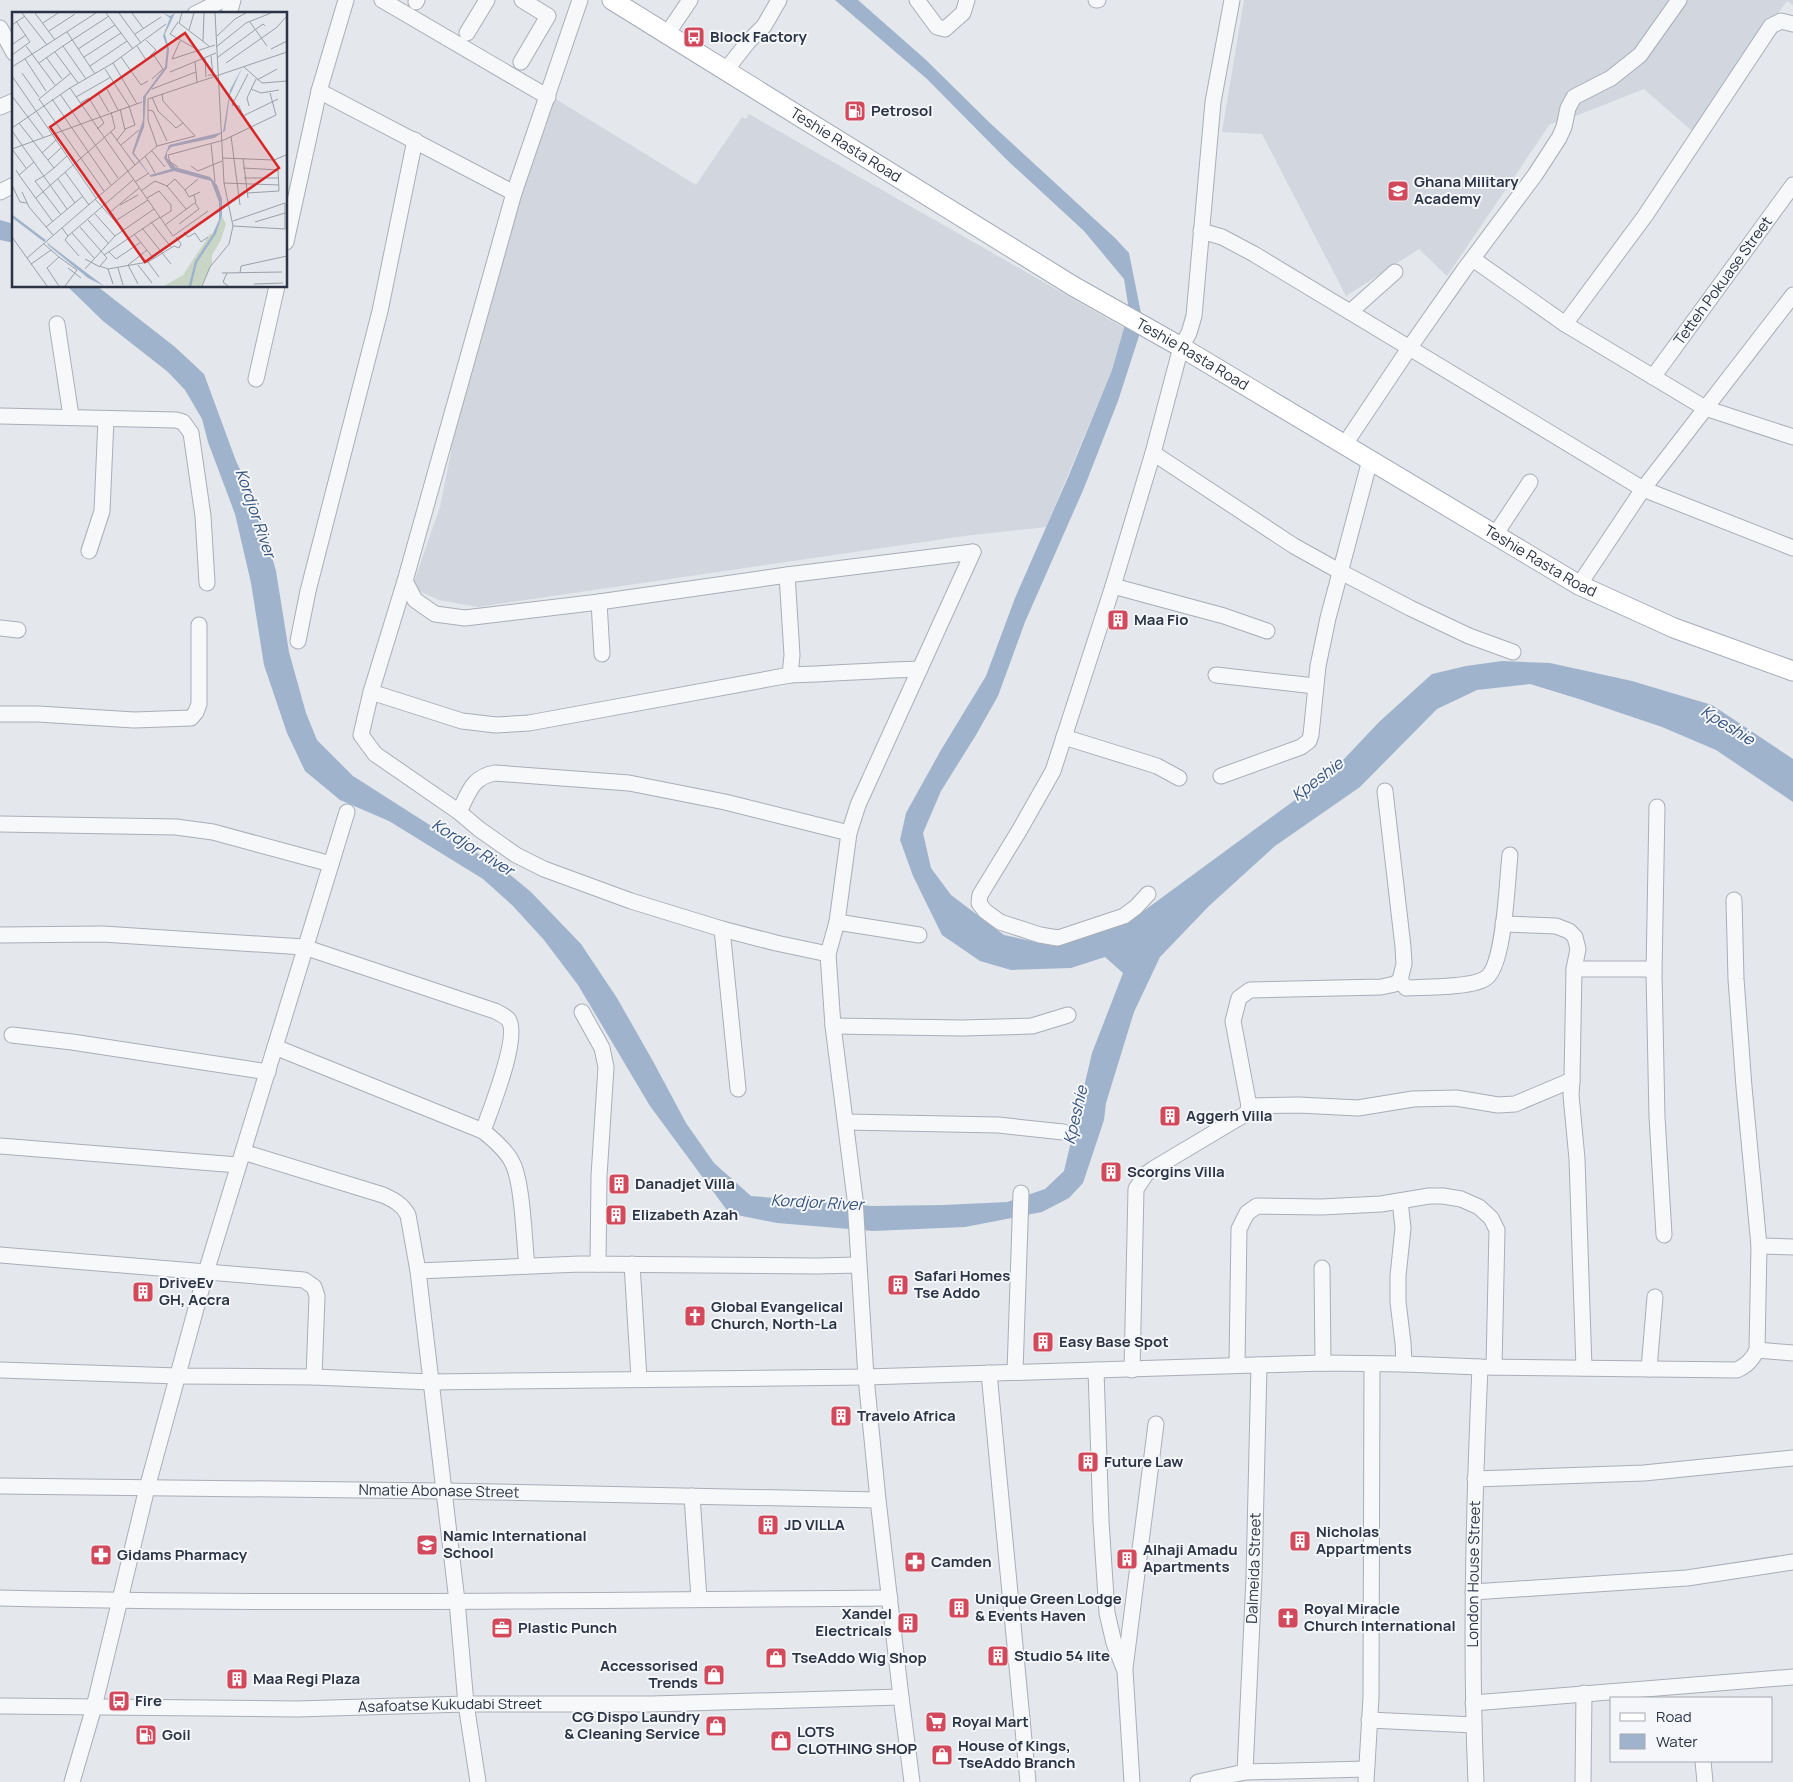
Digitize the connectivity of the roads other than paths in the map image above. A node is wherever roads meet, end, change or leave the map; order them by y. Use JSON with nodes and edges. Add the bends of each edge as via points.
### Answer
{"nodes":[{"id":1,"x":223,"y":0,"type":"edge"},
{"id":2,"x":346,"y":0,"type":"edge"},
{"id":3,"x":382,"y":0,"type":"edge"},
{"id":4,"x":487,"y":0,"type":"edge"},
{"id":5,"x":522,"y":0,"type":"edge"},
{"id":6,"x":580,"y":0,"type":"edge"},
{"id":7,"x":612,"y":0,"type":"edge"},
{"id":8,"x":690,"y":0,"type":"edge"},
{"id":9,"x":780,"y":0,"type":"edge"},
{"id":10,"x":917,"y":0,"type":"edge"},
{"id":11,"x":967,"y":0,"type":"edge"},
{"id":12,"x":1232,"y":0,"type":"edge"},
{"id":13,"x":1679,"y":0,"type":"edge"},
{"id":14,"x":199,"y":12,"type":"edge"},
{"id":15,"x":1793,"y":24,"type":"edge"},
{"id":16,"x":0,"y":28,"type":"edge"},
{"id":17,"x":467,"y":33,"type":"dead end"},
{"id":18,"x":666,"y":34,"type":"junction"},
{"id":19,"x":12,"y":49,"type":"edge"},
{"id":20,"x":520,"y":62,"type":"dead end"},
{"id":21,"x":726,"y":70,"type":"junction"},
{"id":22,"x":319,"y":91,"type":"junction"},
{"id":23,"x":548,"y":97,"type":"junction"},
{"id":24,"x":12,"y":102,"type":"edge"},
{"id":25,"x":0,"y":108,"type":"edge"},
{"id":26,"x":415,"y":140,"type":"junction"},
{"id":27,"x":1793,"y":185,"type":"edge"},
{"id":28,"x":12,"y":186,"type":"edge"},
{"id":29,"x":0,"y":192,"type":"edge"},
{"id":30,"x":514,"y":193,"type":"junction"},
{"id":31,"x":1202,"y":231,"type":"junction"},
{"id":32,"x":288,"y":233,"type":"edge"},
{"id":33,"x":1473,"y":258,"type":"junction"},
{"id":34,"x":1396,"y":272,"type":"dead end"},
{"id":35,"x":276,"y":288,"type":"edge"},
{"id":36,"x":1793,"y":295,"type":"edge"},
{"id":37,"x":1350,"y":312,"type":"junction"},
{"id":38,"x":56,"y":324,"type":"dead end"},
{"id":39,"x":1565,"y":324,"type":"junction"},
{"id":40,"x":1181,"y":347,"type":"junction"},
{"id":41,"x":1410,"y":347,"type":"junction"},
{"id":42,"x":1652,"y":377,"type":"junction"},
{"id":43,"x":256,"y":379,"type":"dead end"},
{"id":44,"x":1706,"y":408,"type":"junction"},
{"id":45,"x":0,"y":416,"type":"edge"},
{"id":46,"x":71,"y":416,"type":"junction"},
{"id":47,"x":106,"y":418,"type":"junction"},
{"id":48,"x":1793,"y":436,"type":"edge"},
{"id":49,"x":1344,"y":444,"type":"junction"},
{"id":50,"x":1153,"y":453,"type":"junction"},
{"id":51,"x":1370,"y":460,"type":"junction"},
{"id":52,"x":1530,"y":482,"type":"dead end"},
{"id":53,"x":1643,"y":489,"type":"junction"},
{"id":54,"x":1496,"y":535,"type":"junction"},
{"id":55,"x":1793,"y":548,"type":"edge"},
{"id":56,"x":89,"y":552,"type":"dead end"},
{"id":57,"x":1339,"y":571,"type":"junction"},
{"id":58,"x":787,"y":575,"type":"junction"},
{"id":59,"x":405,"y":581,"type":"junction"},
{"id":60,"x":206,"y":583,"type":"dead end"},
{"id":61,"x":1579,"y":585,"type":"junction"},
{"id":62,"x":1113,"y":586,"type":"junction"},
{"id":63,"x":599,"y":602,"type":"junction"},
{"id":64,"x":199,"y":625,"type":"dead end"},
{"id":65,"x":0,"y":628,"type":"edge"},
{"id":66,"x":18,"y":630,"type":"dead end"},
{"id":67,"x":1267,"y":631,"type":"dead end"},
{"id":68,"x":298,"y":641,"type":"dead end"},
{"id":69,"x":1513,"y":652,"type":"dead end"},
{"id":70,"x":602,"y":654,"type":"dead end"},
{"id":71,"x":920,"y":669,"type":"junction"},
{"id":72,"x":1793,"y":671,"type":"edge"},
{"id":73,"x":790,"y":675,"type":"junction"},
{"id":74,"x":1216,"y":675,"type":"dead end"},
{"id":75,"x":1315,"y":686,"type":"junction"},
{"id":76,"x":371,"y":692,"type":"junction"},
{"id":77,"x":0,"y":714,"type":"edge"},
{"id":78,"x":1064,"y":737,"type":"junction"},
{"id":79,"x":1221,"y":776,"type":"dead end"},
{"id":80,"x":1179,"y":778,"type":"dead end"},
{"id":81,"x":1385,"y":791,"type":"dead end"},
{"id":82,"x":1657,"y":807,"type":"dead end"},
{"id":83,"x":347,"y":812,"type":"dead end"},
{"id":84,"x":459,"y":812,"type":"junction"},
{"id":85,"x":0,"y":824,"type":"edge"},
{"id":86,"x":849,"y":833,"type":"junction"},
{"id":87,"x":1510,"y":855,"type":"dead end"},
{"id":88,"x":331,"y":864,"type":"junction"},
{"id":89,"x":1148,"y":894,"type":"dead end"},
{"id":90,"x":1734,"y":900,"type":"dead end"},
{"id":91,"x":837,"y":922,"type":"junction"},
{"id":92,"x":1503,"y":924,"type":"junction"},
{"id":93,"x":722,"y":929,"type":"junction"},
{"id":94,"x":0,"y":935,"type":"edge"},
{"id":95,"x":918,"y":935,"type":"dead end"},
{"id":96,"x":304,"y":947,"type":"junction"},
{"id":97,"x":828,"y":954,"type":"junction"},
{"id":98,"x":1574,"y":969,"type":"junction"},
{"id":99,"x":1654,"y":973,"type":"junction"},
{"id":100,"x":1400,"y":980,"type":"junction"},
{"id":101,"x":582,"y":1012,"type":"dead end"},
{"id":102,"x":1068,"y":1015,"type":"dead end"},
{"id":103,"x":833,"y":1026,"type":"junction"},
{"id":104,"x":12,"y":1035,"type":"dead end"},
{"id":105,"x":275,"y":1046,"type":"junction"},
{"id":106,"x":268,"y":1072,"type":"junction"},
{"id":107,"x":1572,"y":1080,"type":"junction"},
{"id":108,"x":738,"y":1089,"type":"dead end"},
{"id":109,"x":1248,"y":1106,"type":"junction"},
{"id":110,"x":846,"y":1122,"type":"junction"},
{"id":111,"x":483,"y":1131,"type":"junction"},
{"id":112,"x":1063,"y":1132,"type":"dead end"},
{"id":113,"x":0,"y":1146,"type":"edge"},
{"id":114,"x":240,"y":1158,"type":"junction"},
{"id":115,"x":1021,"y":1193,"type":"dead end"},
{"id":116,"x":1400,"y":1201,"type":"junction"},
{"id":117,"x":1664,"y":1235,"type":"dead end"},
{"id":118,"x":1759,"y":1246,"type":"junction"},
{"id":119,"x":1793,"y":1247,"type":"edge"},
{"id":120,"x":0,"y":1255,"type":"edge"},
{"id":121,"x":598,"y":1264,"type":"junction"},
{"id":122,"x":632,"y":1264,"type":"junction"},
{"id":123,"x":858,"y":1265,"type":"junction"},
{"id":124,"x":527,"y":1266,"type":"junction"},
{"id":125,"x":1322,"y":1268,"type":"dead end"},
{"id":126,"x":418,"y":1271,"type":"junction"},
{"id":127,"x":206,"y":1272,"type":"junction"},
{"id":128,"x":1655,"y":1297,"type":"dead end"},
{"id":129,"x":1757,"y":1350,"type":"junction"},
{"id":130,"x":1793,"y":1353,"type":"edge"},
{"id":131,"x":1323,"y":1363,"type":"junction"},
{"id":132,"x":1236,"y":1364,"type":"junction"},
{"id":133,"x":1372,"y":1364,"type":"junction"},
{"id":134,"x":1404,"y":1364,"type":"junction"},
{"id":135,"x":1259,"y":1365,"type":"junction"},
{"id":136,"x":1487,"y":1367,"type":"junction"},
{"id":137,"x":1584,"y":1368,"type":"junction"},
{"id":138,"x":1649,"y":1369,"type":"junction"},
{"id":139,"x":0,"y":1370,"type":"edge"},
{"id":140,"x":1096,"y":1370,"type":"junction"},
{"id":141,"x":1132,"y":1370,"type":"junction"},
{"id":142,"x":1015,"y":1372,"type":"junction"},
{"id":143,"x":989,"y":1373,"type":"junction"},
{"id":144,"x":178,"y":1376,"type":"junction"},
{"id":145,"x":314,"y":1377,"type":"junction"},
{"id":146,"x":866,"y":1377,"type":"junction"},
{"id":147,"x":639,"y":1378,"type":"junction"},
{"id":148,"x":431,"y":1382,"type":"junction"},
{"id":149,"x":1156,"y":1424,"type":"dead end"},
{"id":150,"x":1793,"y":1458,"type":"edge"},
{"id":151,"x":1475,"y":1479,"type":"junction"},
{"id":152,"x":0,"y":1486,"type":"edge"},
{"id":153,"x":147,"y":1488,"type":"junction"},
{"id":154,"x":444,"y":1491,"type":"junction"},
{"id":155,"x":692,"y":1496,"type":"junction"},
{"id":156,"x":878,"y":1500,"type":"junction"},
{"id":157,"x":1793,"y":1562,"type":"edge"},
{"id":158,"x":1474,"y":1592,"type":"junction"},
{"id":159,"x":0,"y":1598,"type":"edge"},
{"id":160,"x":890,"y":1598,"type":"junction"},
{"id":161,"x":699,"y":1599,"type":"junction"},
{"id":162,"x":119,"y":1601,"type":"junction"},
{"id":163,"x":457,"y":1601,"type":"junction"},
{"id":164,"x":1125,"y":1671,"type":"junction"},
{"id":165,"x":1793,"y":1677,"type":"edge"},
{"id":166,"x":1695,"y":1692,"type":"edge"},
{"id":167,"x":1584,"y":1693,"type":"junction"},
{"id":168,"x":900,"y":1697,"type":"junction"},
{"id":169,"x":1474,"y":1703,"type":"junction"},
{"id":170,"x":466,"y":1704,"type":"junction"},
{"id":171,"x":0,"y":1706,"type":"edge"},
{"id":172,"x":94,"y":1707,"type":"junction"},
{"id":173,"x":1369,"y":1720,"type":"junction"},
{"id":174,"x":1474,"y":1724,"type":"junction"},
{"id":175,"x":1703,"y":1762,"type":"edge"},
{"id":176,"x":1244,"y":1772,"type":"junction"},
{"id":177,"x":1366,"y":1775,"type":"edge"},
{"id":178,"x":72,"y":1782,"type":"edge"},
{"id":179,"x":478,"y":1782,"type":"edge"},
{"id":180,"x":912,"y":1782,"type":"edge"},
{"id":181,"x":1028,"y":1782,"type":"edge"},
{"id":182,"x":1132,"y":1782,"type":"edge"},
{"id":183,"x":1198,"y":1782,"type":"edge"},
{"id":184,"x":1476,"y":1782,"type":"edge"},
{"id":185,"x":1583,"y":1782,"type":"edge"},
{"id":186,"x":1705,"y":1782,"type":"edge"}],
"edges":[{"from":1,"to":14,"type":"street"},
{"from":2,"to":22,"type":"street"},
{"from":3,"to":23,"type":"street"},
{"from":4,"to":17,"type":"street"},
{"from":5,"to":20,"type":"street","via":[[548,16]]},
{"from":6,"to":23,"type":"street"},
{"from":7,"to":18,"type":"main road","name":"Teshie Rasta Road"},
{"from":8,"to":18,"type":"street"},
{"from":9,"to":21,"type":"street","via":[[764,26]]},
{"from":10,"to":11,"type":"street","via":[[937,28],[944,29],[963,13]]},
{"from":12,"to":31,"type":"street","via":[[1213,102]]},
{"from":13,"to":33,"type":"street","via":[[1640,55],[1611,78],[1574,97],[1554,145],[1530,183]]},
{"from":15,"to":39,"type":"street","via":[[1781,20],[1771,26],[1645,216]]},
{"from":16,"to":19,"type":"street"},
{"from":18,"to":21,"type":"main road","name":"Teshie Rasta Road"},
{"from":21,"to":40,"type":"main road","name":"Teshie Rasta Road","via":[[1073,286]]},
{"from":22,"to":26,"type":"street"},
{"from":22,"to":32,"type":"street"},
{"from":23,"to":30,"type":"street"},
{"from":24,"to":25,"type":"street"},
{"from":26,"to":30,"type":"street"},
{"from":26,"to":68,"type":"street","via":[[380,311]]},
{"from":27,"to":42,"type":"street","name":"Tetteh Pokuase Street"},
{"from":28,"to":29,"type":"street"},
{"from":30,"to":59,"type":"street"},
{"from":31,"to":37,"type":"street","via":[[1222,237],[1254,254]]},
{"from":31,"to":40,"type":"street","via":[[1194,316]]},
{"from":33,"to":39,"type":"street"},
{"from":33,"to":41,"type":"street"},
{"from":34,"to":37,"type":"street"},
{"from":35,"to":43,"type":"street"},
{"from":36,"to":44,"type":"street"},
{"from":37,"to":41,"type":"street"},
{"from":38,"to":46,"type":"street"},
{"from":39,"to":42,"type":"street"},
{"from":40,"to":49,"type":"main road","name":"Teshie Rasta Road"},
{"from":40,"to":50,"type":"street"},
{"from":41,"to":49,"type":"street"},
{"from":41,"to":53,"type":"street"},
{"from":42,"to":44,"type":"street"},
{"from":44,"to":48,"type":"street"},
{"from":44,"to":53,"type":"street"},
{"from":45,"to":46,"type":"street"},
{"from":46,"to":47,"type":"street"},
{"from":47,"to":56,"type":"street","via":[[102,511]]},
{"from":47,"to":60,"type":"street","via":[[176,420],[183,422],[191,433],[203,516]]},
{"from":49,"to":51,"type":"main road","name":"Teshie Rasta Road"},
{"from":50,"to":57,"type":"street","via":[[1294,546]]},
{"from":50,"to":62,"type":"street"},
{"from":51,"to":54,"type":"main road","name":"Teshie Rasta Road"},
{"from":51,"to":57,"type":"street"},
{"from":52,"to":54,"type":"street"},
{"from":53,"to":55,"type":"street"},
{"from":53,"to":61,"type":"street"},
{"from":54,"to":61,"type":"main road","name":"Teshie Rasta Road"},
{"from":57,"to":69,"type":"street","via":[[1469,636]]},
{"from":57,"to":75,"type":"street"},
{"from":58,"to":63,"type":"street"},
{"from":58,"to":71,"type":"street","via":[[973,552]]},
{"from":58,"to":73,"type":"street","via":[[792,655]]},
{"from":59,"to":63,"type":"street","via":[[415,600],[435,614],[465,618]]},
{"from":59,"to":76,"type":"street"},
{"from":61,"to":72,"type":"main road","name":"Teshie Rasta Road","via":[[1674,628]]},
{"from":62,"to":67,"type":"street"},
{"from":62,"to":78,"type":"street"},
{"from":63,"to":70,"type":"street"},
{"from":64,"to":77,"type":"street","via":[[198,704],[191,718],[134,720]]},
{"from":65,"to":66,"type":"street"},
{"from":71,"to":73,"type":"street"},
{"from":71,"to":86,"type":"street","via":[[858,805]]},
{"from":73,"to":76,"type":"street","via":[[529,723],[462,721]]},
{"from":74,"to":75,"type":"street"},
{"from":75,"to":79,"type":"street","via":[[1309,741],[1301,747]]},
{"from":76,"to":84,"type":"street","via":[[361,735],[368,747]]},
{"from":78,"to":80,"type":"street","via":[[1158,766]]},
{"from":78,"to":89,"type":"street","via":[[1052,771],[980,895],[979,903],[1000,922],[1058,938],[1124,916]]},
{"from":81,"to":100,"type":"street","via":[[1403,947],[1404,964]]},
{"from":82,"to":99,"type":"street"},
{"from":83,"to":88,"type":"street"},
{"from":84,"to":86,"type":"street","via":[[478,778],[495,773],[629,783],[725,802]]},
{"from":84,"to":93,"type":"street","via":[[516,855],[544,869],[631,901]]},
{"from":85,"to":88,"type":"street","via":[[176,827],[212,832]]},
{"from":86,"to":91,"type":"street"},
{"from":87,"to":92,"type":"street"},
{"from":88,"to":96,"type":"street"},
{"from":90,"to":118,"type":"street","via":[[1736,978]]},
{"from":91,"to":95,"type":"street"},
{"from":91,"to":97,"type":"street"},
{"from":92,"to":98,"type":"street","via":[[1556,926],[1569,931],[1575,937],[1578,949]]},
{"from":92,"to":100,"type":"street","via":[[1495,966],[1486,978],[1474,983],[1406,988]]},
{"from":93,"to":97,"type":"street"},
{"from":93,"to":108,"type":"street"},
{"from":94,"to":96,"type":"street","via":[[103,934]]},
{"from":96,"to":105,"type":"street"},
{"from":96,"to":111,"type":"street","via":[[495,1011],[508,1019],[512,1032],[508,1058]]},
{"from":97,"to":103,"type":"street"},
{"from":98,"to":99,"type":"street","via":[[1648,969]]},
{"from":98,"to":107,"type":"street"},
{"from":99,"to":117,"type":"street"},
{"from":100,"to":109,"type":"street","via":[[1381,987],[1250,990],[1239,998],[1233,1021]]},
{"from":101,"to":121,"type":"street","via":[[602,1048],[606,1068],[599,1176]]},
{"from":102,"to":103,"type":"street","via":[[1032,1026]]},
{"from":103,"to":110,"type":"street"},
{"from":104,"to":106,"type":"street"},
{"from":105,"to":106,"type":"street"},
{"from":105,"to":111,"type":"street"},
{"from":106,"to":114,"type":"street"},
{"from":107,"to":109,"type":"street","via":[[1515,1104],[1498,1105],[1456,1098],[1412,1099],[1358,1108]]},
{"from":107,"to":137,"type":"street"},
{"from":109,"to":141,"type":"street","via":[[1243,1116],[1146,1174],[1136,1189]]},
{"from":110,"to":112,"type":"street","via":[[998,1125]]},
{"from":110,"to":123,"type":"street","via":[[855,1199]]},
{"from":111,"to":124,"type":"street","via":[[512,1163],[519,1185]]},
{"from":113,"to":114,"type":"street"},
{"from":114,"to":126,"type":"street","via":[[394,1200],[408,1215]]},
{"from":114,"to":127,"type":"street"},
{"from":115,"to":142,"type":"street"},
{"from":116,"to":132,"type":"street","name":"London House Street","via":[[1321,1207],[1257,1206],[1247,1213],[1239,1228]]},
{"from":116,"to":134,"type":"street","via":[[1403,1228],[1398,1302]]},
{"from":116,"to":136,"type":"street","name":"London House Street","via":[[1429,1196],[1453,1197],[1479,1207],[1491,1218],[1496,1230]]},
{"from":118,"to":119,"type":"street"},
{"from":118,"to":129,"type":"street"},
{"from":120,"to":127,"type":"street"},
{"from":121,"to":122,"type":"street"},
{"from":121,"to":124,"type":"street"},
{"from":122,"to":123,"type":"street"},
{"from":122,"to":147,"type":"street"},
{"from":123,"to":146,"type":"street"},
{"from":124,"to":126,"type":"street"},
{"from":125,"to":131,"type":"street"},
{"from":126,"to":148,"type":"street"},
{"from":127,"to":144,"type":"street"},
{"from":127,"to":145,"type":"street","via":[[304,1280],[314,1287],[317,1296]]},
{"from":128,"to":138,"type":"street"},
{"from":129,"to":130,"type":"street"},
{"from":129,"to":138,"type":"street","via":[[1747,1365],[1737,1370]]},
{"from":131,"to":133,"type":"street"},
{"from":131,"to":135,"type":"street"},
{"from":132,"to":135,"type":"street"},
{"from":132,"to":141,"type":"street"},
{"from":133,"to":134,"type":"street"},
{"from":133,"to":173,"type":"street"},
{"from":134,"to":136,"type":"street"},
{"from":135,"to":176,"type":"street","name":"Dalmeida Street","via":[[1254,1578]]},
{"from":136,"to":137,"type":"street"},
{"from":136,"to":151,"type":"street","name":"London House Street"},
{"from":137,"to":138,"type":"street"},
{"from":139,"to":144,"type":"street"},
{"from":140,"to":141,"type":"street"},
{"from":140,"to":142,"type":"street"},
{"from":140,"to":164,"type":"street","via":[[1107,1613]]},
{"from":142,"to":143,"type":"street"},
{"from":143,"to":146,"type":"street"},
{"from":143,"to":181,"type":"street"},
{"from":144,"to":145,"type":"street"},
{"from":144,"to":153,"type":"street"},
{"from":145,"to":148,"type":"street"},
{"from":146,"to":147,"type":"street"},
{"from":146,"to":156,"type":"street"},
{"from":147,"to":148,"type":"street"},
{"from":148,"to":154,"type":"street"},
{"from":149,"to":164,"type":"street"},
{"from":150,"to":151,"type":"street","via":[[1644,1473]]},
{"from":151,"to":158,"type":"street","name":"London House Street"},
{"from":152,"to":153,"type":"street","name":"Nmatie Abonase Street"},
{"from":153,"to":154,"type":"street","name":"Nmatie Abonase Street"},
{"from":153,"to":162,"type":"street"},
{"from":154,"to":155,"type":"street","name":"Nmatie Abonase Street"},
{"from":154,"to":163,"type":"street"},
{"from":155,"to":156,"type":"street","name":"Nmatie Abonase Street"},
{"from":155,"to":161,"type":"street"},
{"from":156,"to":160,"type":"street"},
{"from":157,"to":158,"type":"street","via":[[1687,1578]]},
{"from":158,"to":169,"type":"street","name":"London House Street"},
{"from":159,"to":162,"type":"street"},
{"from":160,"to":161,"type":"street"},
{"from":160,"to":168,"type":"street"},
{"from":161,"to":163,"type":"street"},
{"from":162,"to":163,"type":"street"},
{"from":162,"to":172,"type":"street"},
{"from":163,"to":170,"type":"street"},
{"from":164,"to":182,"type":"street"},
{"from":165,"to":166,"type":"street"},
{"from":166,"to":167,"type":"street"},
{"from":167,"to":169,"type":"street"},
{"from":167,"to":185,"type":"street"},
{"from":168,"to":170,"type":"street","name":"Asafoatse Kukudabi Street","via":[[652,1704]]},
{"from":168,"to":180,"type":"street"},
{"from":169,"to":174,"type":"street","name":"London House Street"},
{"from":170,"to":172,"type":"street","name":"Asafoatse Kukudabi Street","via":[[297,1709]]},
{"from":170,"to":179,"type":"street"},
{"from":171,"to":172,"type":"street","name":"Asafoatse Kukudabi Street"},
{"from":172,"to":178,"type":"street"},
{"from":173,"to":174,"type":"street"},
{"from":173,"to":177,"type":"street"},
{"from":174,"to":184,"type":"street","name":"London House Street"},
{"from":175,"to":186,"type":"street"},
{"from":176,"to":177,"type":"street"},
{"from":176,"to":183,"type":"street"}]}
